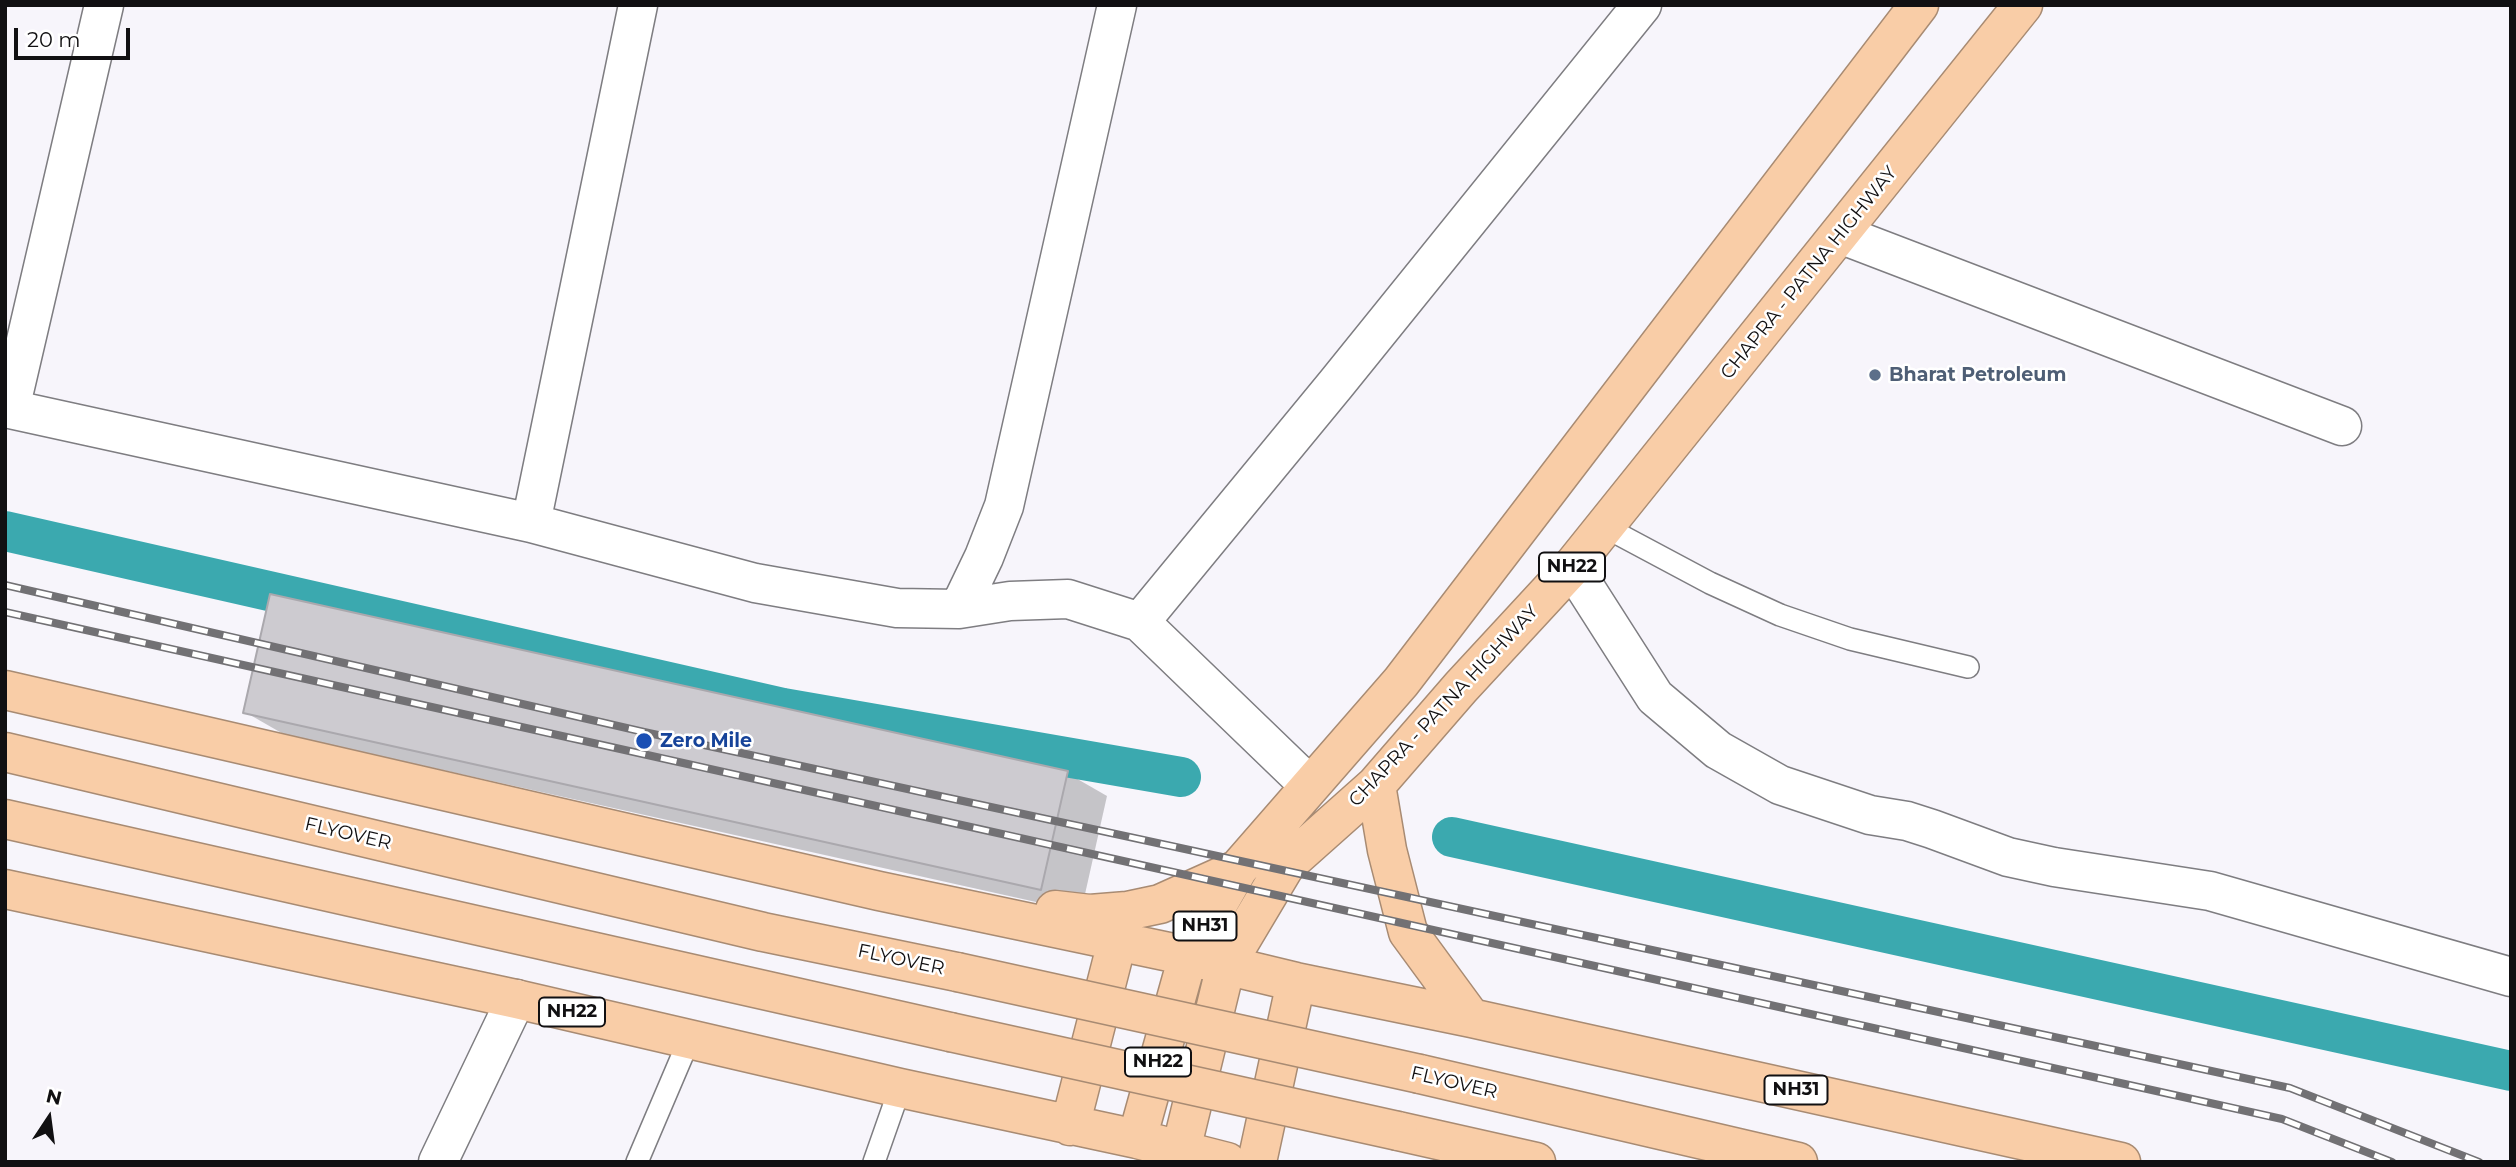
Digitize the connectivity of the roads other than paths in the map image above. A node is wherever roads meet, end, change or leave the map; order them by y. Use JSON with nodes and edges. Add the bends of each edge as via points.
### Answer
{"nodes":[{"id":1,"x":104,"y":5,"type":"edge"},
{"id":2,"x":638,"y":5,"type":"edge"},
{"id":3,"x":1116,"y":5,"type":"edge"},
{"id":4,"x":1642,"y":5,"type":"edge"},
{"id":5,"x":1919,"y":5,"type":"edge"},
{"id":6,"x":2023,"y":5,"type":"edge"},
{"id":7,"x":1839,"y":234,"type":"junction"},
{"id":8,"x":8,"y":409,"type":"edge"},
{"id":9,"x":2342,"y":426,"type":"dead end"},
{"id":10,"x":531,"y":523,"type":"junction"},
{"id":11,"x":1605,"y":527,"type":"junction"},
{"id":12,"x":1572,"y":567,"type":"junction"},
{"id":13,"x":959,"y":609,"type":"junction"},
{"id":14,"x":1140,"y":622,"type":"junction"},
{"id":15,"x":1968,"y":667,"type":"dead end"},
{"id":16,"x":5,"y":690,"type":"edge"},
{"id":17,"x":5,"y":752,"type":"edge"},
{"id":18,"x":1309,"y":785,"type":"junction"},
{"id":19,"x":1376,"y":785,"type":"junction"},
{"id":20,"x":5,"y":819,"type":"edge"},
{"id":21,"x":1238,"y":869,"type":"junction"},
{"id":22,"x":5,"y":889,"type":"edge"},
{"id":23,"x":879,"y":891,"type":"junction"},
{"id":24,"x":1117,"y":942,"type":"junction"},
{"id":25,"x":1226,"y":965,"type":"junction"},
{"id":26,"x":1183,"y":971,"type":"junction"},
{"id":27,"x":2511,"y":977,"type":"edge"},
{"id":28,"x":1296,"y":982,"type":"junction"},
{"id":29,"x":516,"y":999,"type":"junction"},
{"id":30,"x":1471,"y":1017,"type":"junction"},
{"id":31,"x":689,"y":1040,"type":"junction"},
{"id":32,"x":900,"y":1088,"type":"junction"},
{"id":33,"x":1070,"y":1126,"type":"junction"},
{"id":34,"x":1138,"y":1139,"type":"junction"},
{"id":35,"x":1181,"y":1150,"type":"junction"},
{"id":36,"x":438,"y":1162,"type":"edge"},
{"id":37,"x":637,"y":1162,"type":"edge"},
{"id":38,"x":874,"y":1162,"type":"edge"},
{"id":39,"x":1227,"y":1162,"type":"edge"},
{"id":40,"x":1257,"y":1162,"type":"edge"},
{"id":41,"x":1536,"y":1162,"type":"edge"},
{"id":42,"x":1798,"y":1162,"type":"edge"},
{"id":43,"x":2121,"y":1162,"type":"edge"}],
"edges":[{"from":1,"to":8,"type":"street"},
{"from":2,"to":10,"type":"street"},
{"from":3,"to":13,"type":"street","via":[[1004,506]]},
{"from":4,"to":14,"type":"street"},
{"from":5,"to":18,"type":"highway","via":[[1401,682]]},
{"from":6,"to":7,"type":"highway","name":"CHAPRA - PATNA HIGHWAY","number":"NH22"},
{"from":7,"to":9,"type":"street"},
{"from":7,"to":11,"type":"highway","name":"CHAPRA - PATNA HIGHWAY","number":"NH22"},
{"from":8,"to":10,"type":"street"},
{"from":10,"to":13,"type":"street","via":[[755,583],[897,608]]},
{"from":11,"to":12,"type":"highway","name":"CHAPRA - PATNA HIGHWAY","number":"NH22"},
{"from":11,"to":15,"type":"lane","via":[[1780,615],[1850,639]]},
{"from":12,"to":19,"type":"highway","name":"CHAPRA - PATNA HIGHWAY","number":"NH22"},
{"from":12,"to":27,"type":"street","via":[[1655,696],[1718,750],[1780,785],[1870,815],[1908,821],[2008,857],[2210,891]]},
{"from":13,"to":14,"type":"street","via":[[1068,598]]},
{"from":14,"to":18,"type":"street"},
{"from":16,"to":23,"type":"highway"},
{"from":17,"to":42,"type":"highway","name":"FLYOVER","bridge":true,"via":[[763,932],[1419,1074]]},
{"from":18,"to":21,"type":"highway"},
{"from":19,"to":25,"type":"highway","name":"CHAPRA - PATNA HIGHWAY","number":"NH22","via":[[1285,866]]},
{"from":19,"to":30,"type":"highway","via":[[1408,932]]},
{"from":20,"to":41,"type":"highway","bridge":true},
{"from":21,"to":23,"type":"highway","via":[[1160,904],[1090,914]]},
{"from":21,"to":26,"type":"highway","number":"NH31"},
{"from":22,"to":29,"type":"highway","number":"NH22"},
{"from":23,"to":24,"type":"highway"},
{"from":24,"to":26,"type":"highway"},
{"from":24,"to":33,"type":"highway"},
{"from":25,"to":26,"type":"highway"},
{"from":25,"to":28,"type":"highway"},
{"from":25,"to":35,"type":"highway","name":"CHAPRA - PATNA HIGHWAY","number":"NH22"},
{"from":26,"to":34,"type":"highway","number":"NH22"},
{"from":28,"to":30,"type":"highway"},
{"from":28,"to":40,"type":"highway"},
{"from":29,"to":31,"type":"highway","number":"NH22"},
{"from":29,"to":36,"type":"street"},
{"from":30,"to":43,"type":"highway","number":"NH31"},
{"from":31,"to":32,"type":"highway","number":"NH22"},
{"from":31,"to":37,"type":"lane"},
{"from":32,"to":33,"type":"highway","number":"NH22"},
{"from":32,"to":38,"type":"lane"},
{"from":33,"to":34,"type":"highway","number":"NH22"},
{"from":34,"to":35,"type":"highway"},
{"from":35,"to":39,"type":"highway"}]}
